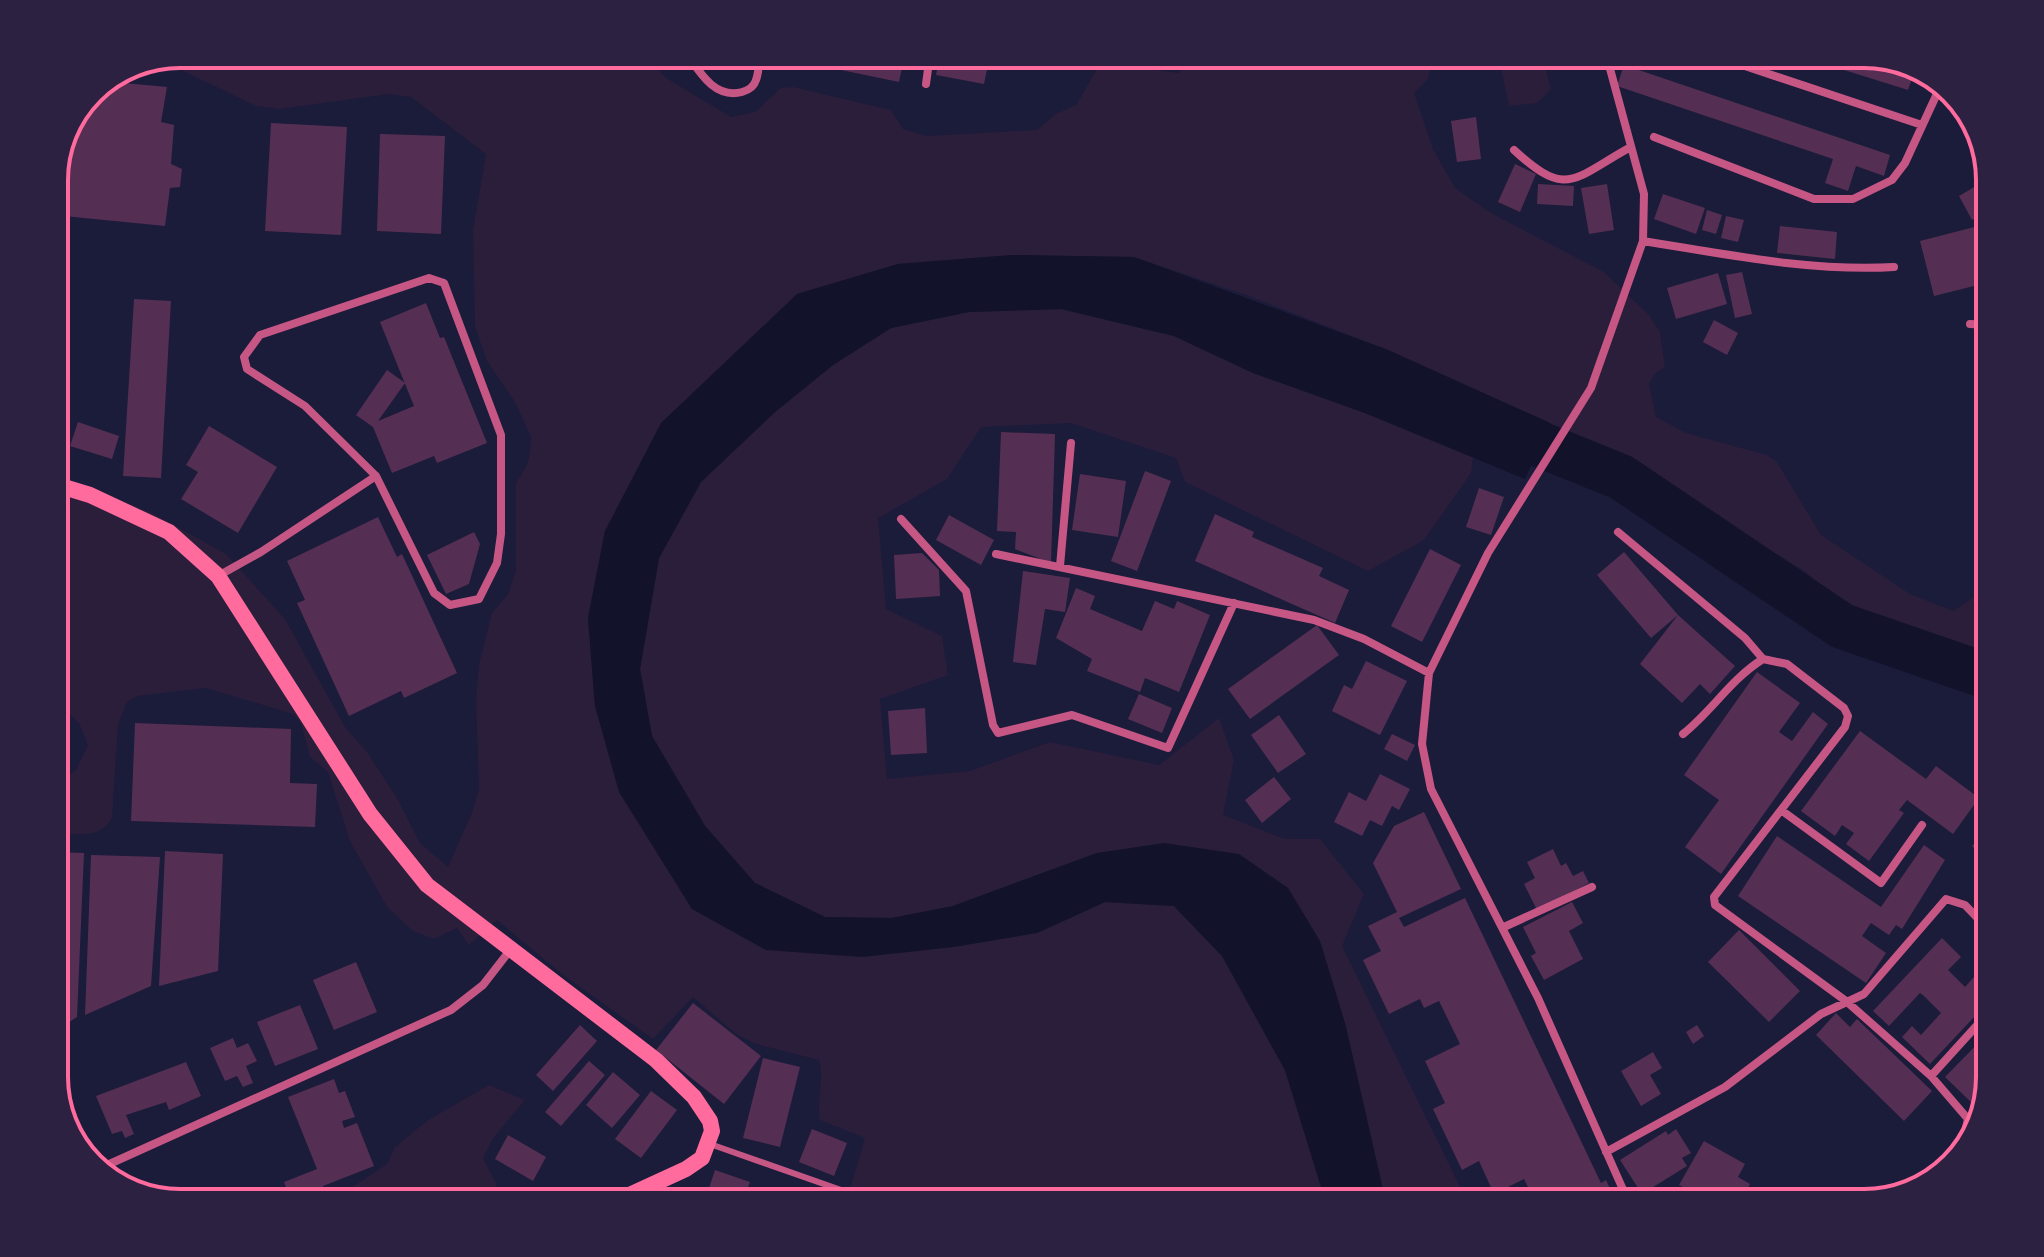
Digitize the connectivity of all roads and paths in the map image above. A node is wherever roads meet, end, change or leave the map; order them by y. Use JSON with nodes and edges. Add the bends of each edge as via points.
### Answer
{"nodes":[{"id":1,"x":697,"y":68,"type":"edge"},
{"id":2,"x":758,"y":68,"type":"edge"},
{"id":3,"x":928,"y":68,"type":"edge"},
{"id":4,"x":1609,"y":68,"type":"edge"},
{"id":5,"x":1751,"y":68,"type":"edge"},
{"id":6,"x":926,"y":84,"type":"dead end"},
{"id":7,"x":1936,"y":95,"type":"edge"},
{"id":8,"x":1922,"y":125,"type":"junction"},
{"id":9,"x":1654,"y":137,"type":"dead end"},
{"id":10,"x":1629,"y":148,"type":"junction"},
{"id":11,"x":1514,"y":150,"type":"dead end"},
{"id":12,"x":1643,"y":241,"type":"junction"},
{"id":13,"x":1894,"y":267,"type":"dead end"},
{"id":14,"x":1970,"y":324,"type":"dead end"},
{"id":15,"x":1976,"y":324,"type":"edge"},
{"id":16,"x":1071,"y":443,"type":"dead end"},
{"id":17,"x":376,"y":476,"type":"junction"},
{"id":18,"x":68,"y":488,"type":"edge"},
{"id":19,"x":901,"y":519,"type":"dead end"},
{"id":20,"x":1618,"y":532,"type":"dead end"},
{"id":21,"x":996,"y":554,"type":"dead end"},
{"id":22,"x":1060,"y":566,"type":"junction"},
{"id":23,"x":218,"y":576,"type":"junction"},
{"id":24,"x":1234,"y":603,"type":"junction"},
{"id":25,"x":1763,"y":659,"type":"junction"},
{"id":26,"x":1429,"y":673,"type":"junction"},
{"id":27,"x":1683,"y":734,"type":"dead end"},
{"id":28,"x":1781,"y":810,"type":"junction"},
{"id":29,"x":1922,"y":825,"type":"dead end"},
{"id":30,"x":1592,"y":887,"type":"dead end"},
{"id":31,"x":1976,"y":916,"type":"edge"},
{"id":32,"x":1504,"y":927,"type":"junction"},
{"id":33,"x":511,"y":949,"type":"junction"},
{"id":34,"x":1846,"y":1001,"type":"junction"},
{"id":35,"x":1976,"y":1026,"type":"edge"},
{"id":36,"x":1931,"y":1076,"type":"junction"},
{"id":37,"x":1968,"y":1118,"type":"edge"},
{"id":38,"x":710,"y":1144,"type":"junction"},
{"id":39,"x":1606,"y":1152,"type":"junction"},
{"id":40,"x":110,"y":1164,"type":"edge"},
{"id":41,"x":642,"y":1189,"type":"edge"},
{"id":42,"x":838,"y":1189,"type":"edge"},
{"id":43,"x":1623,"y":1189,"type":"edge"}],
"edges":[{"from":1,"to":2,"type":"street","via":[[718,89],[737,93],[750,89]]},
{"from":3,"to":6,"type":"street"},
{"from":4,"to":10,"type":"street"},
{"from":5,"to":8,"type":"street"},
{"from":7,"to":8,"type":"street"},
{"from":8,"to":9,"type":"street","via":[[1892,180],[1853,199],[1830,201]]},
{"from":10,"to":11,"type":"street","via":[[1572,180],[1541,175]]},
{"from":10,"to":12,"type":"street","via":[[1644,194]]},
{"from":12,"to":13,"type":"street","via":[[1749,257]]},
{"from":12,"to":26,"type":"street","via":[[1591,388],[1488,553]]},
{"from":14,"to":15,"type":"street"},
{"from":16,"to":22,"type":"street"},
{"from":17,"to":17,"type":"street","via":[[305,406],[247,369],[244,357],[260,335],[429,278],[444,283],[451,294],[501,435],[501,534],[497,563],[479,599],[450,605],[434,593]]},
{"from":17,"to":23,"type":"street"},
{"from":18,"to":23,"type":"main road","via":[[169,532]]},
{"from":19,"to":24,"type":"street","via":[[966,591],[998,733],[1072,715],[1168,748]]},
{"from":20,"to":25,"type":"street"},
{"from":21,"to":22,"type":"street"},
{"from":22,"to":24,"type":"street"},
{"from":23,"to":33,"type":"main road","via":[[370,814],[427,885]]},
{"from":24,"to":26,"type":"street","via":[[1314,620]]},
{"from":25,"to":27,"type":"street"},
{"from":25,"to":28,"type":"street","via":[[1787,664],[1848,716]]},
{"from":26,"to":32,"type":"street","via":[[1422,744],[1425,773]]},
{"from":28,"to":29,"type":"street","via":[[1881,883]]},
{"from":28,"to":34,"type":"street","via":[[1714,897],[1715,905]]},
{"from":30,"to":32,"type":"street"},
{"from":31,"to":34,"type":"street","via":[[1965,905],[1946,899],[1864,994]]},
{"from":32,"to":39,"type":"street"},
{"from":33,"to":38,"type":"main road","via":[[681,1083],[710,1121]]},
{"from":33,"to":40,"type":"street","via":[[483,985],[451,1010]]},
{"from":34,"to":36,"type":"street"},
{"from":34,"to":39,"type":"street","via":[[1725,1087]]},
{"from":35,"to":36,"type":"street"},
{"from":36,"to":37,"type":"street"},
{"from":38,"to":41,"type":"main road","via":[[686,1169]]},
{"from":38,"to":42,"type":"lane"},
{"from":39,"to":43,"type":"street"}]}
